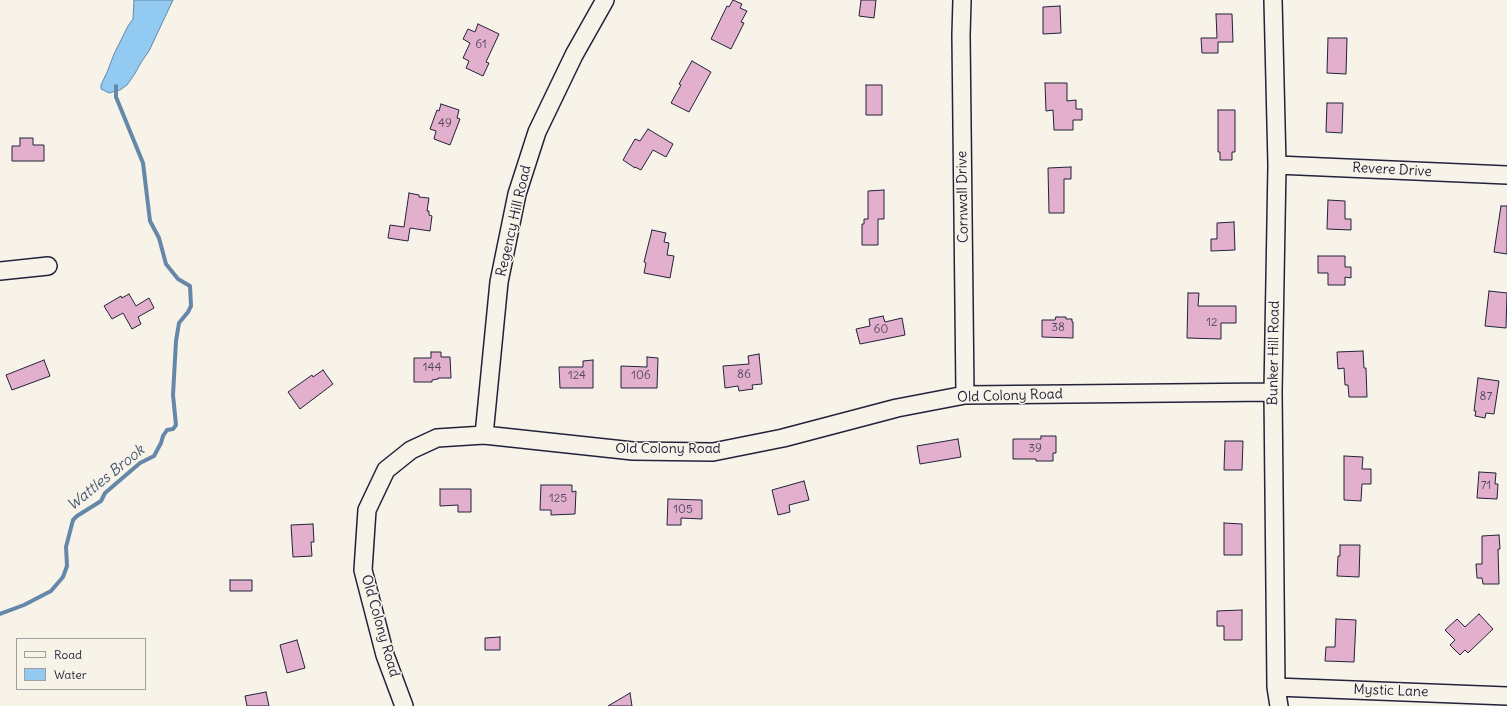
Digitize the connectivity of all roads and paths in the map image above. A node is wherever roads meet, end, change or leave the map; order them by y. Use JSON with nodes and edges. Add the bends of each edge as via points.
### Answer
{"nodes":[{"id":1,"x":605,"y":0,"type":"edge"},
{"id":2,"x":962,"y":0,"type":"edge"},
{"id":3,"x":1273,"y":0,"type":"edge"},
{"id":4,"x":1277,"y":165,"type":"junction"},
{"id":5,"x":1507,"y":175,"type":"edge"},
{"id":6,"x":48,"y":266,"type":"dead end"},
{"id":7,"x":0,"y":271,"type":"edge"},
{"id":8,"x":1273,"y":392,"type":"junction"},
{"id":9,"x":966,"y":395,"type":"junction"},
{"id":10,"x":484,"y":435,"type":"junction"},
{"id":11,"x":1276,"y":687,"type":"junction"},
{"id":12,"x":1507,"y":696,"type":"edge"},
{"id":13,"x":404,"y":706,"type":"edge"},
{"id":14,"x":1279,"y":706,"type":"edge"}],
"edges":[{"from":1,"to":10,"type":"street","name":"Regency Hill Road","via":[[573,57],[537,132],[517,194],[499,282]]},
{"from":2,"to":9,"type":"street","name":"Cornwall Drive"},
{"from":3,"to":4,"type":"street","name":"Bunker Hill Road"},
{"from":4,"to":5,"type":"street","name":"Revere Drive"},
{"from":4,"to":8,"type":"street","name":"Bunker Hill Road"},
{"from":6,"to":7,"type":"street"},
{"from":8,"to":9,"type":"street","name":"Old Colony Road"},
{"from":8,"to":11,"type":"street","name":"Bunker Hill Road"},
{"from":9,"to":10,"type":"street","name":"Old Colony Road","via":[[897,408],[783,438],[713,452],[633,451]]},
{"from":10,"to":13,"type":"street","name":"Old Colony Road","via":[[437,438],[411,450],[386,470],[367,510],[363,570],[385,655]]},
{"from":11,"to":12,"type":"street","name":"Mystic Lane"},
{"from":11,"to":14,"type":"street","name":"Bunker Hill Road"}]}
